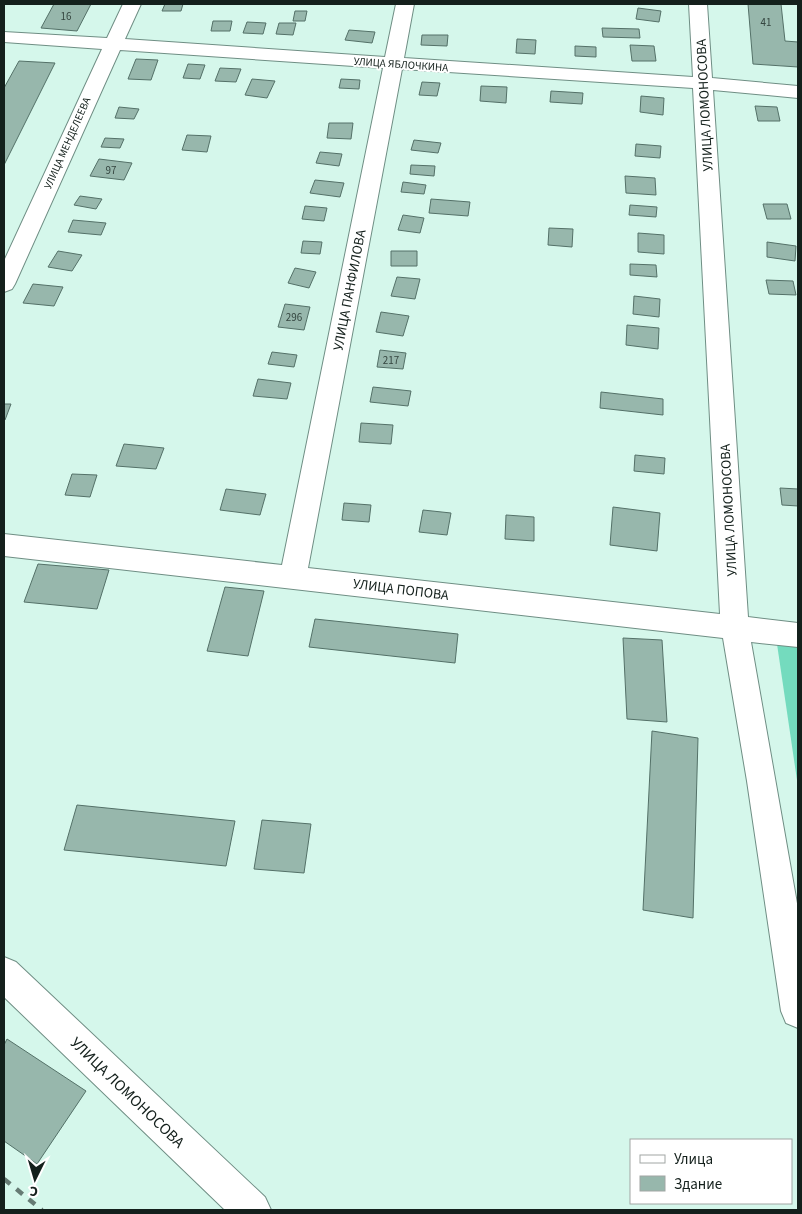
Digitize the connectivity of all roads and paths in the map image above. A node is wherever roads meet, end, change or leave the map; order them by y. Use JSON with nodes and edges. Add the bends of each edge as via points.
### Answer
{"nodes":[{"id":1,"x":132,"y":4,"type":"edge"},
{"id":2,"x":406,"y":4,"type":"edge"},
{"id":3,"x":698,"y":4,"type":"edge"},
{"id":4,"x":4,"y":37,"type":"edge"},
{"id":5,"x":112,"y":44,"type":"junction"},
{"id":6,"x":393,"y":63,"type":"junction"},
{"id":7,"x":702,"y":84,"type":"junction"},
{"id":8,"x":798,"y":92,"type":"edge"},
{"id":9,"x":4,"y":284,"type":"edge"},
{"id":10,"x":4,"y":545,"type":"edge"},
{"id":11,"x":293,"y":576,"type":"junction"},
{"id":12,"x":735,"y":628,"type":"junction"},
{"id":13,"x":798,"y":635,"type":"edge"},
{"id":14,"x":4,"y":974,"type":"edge"},
{"id":15,"x":798,"y":1011,"type":"edge"},
{"id":16,"x":252,"y":1210,"type":"edge"}],
"edges":[{"from":1,"to":5,"type":"street","name":"УЛИЦА МЕНДЕЛЕЕВА"},
{"from":2,"to":6,"type":"street","name":"УЛИЦА ПАНФИЛОВА"},
{"from":3,"to":7,"type":"street","name":"УЛИЦА ЛОМОНОСОВА"},
{"from":4,"to":5,"type":"street","name":"УЛИЦА ЯБЛОЧКИНА"},
{"from":5,"to":6,"type":"street","name":"УЛИЦА ЯБЛОЧКИНА"},
{"from":5,"to":9,"type":"street","name":"УЛИЦА МЕНДЕЛЕЕВА"},
{"from":6,"to":7,"type":"street","name":"УЛИЦА ЯБЛОЧКИНА"},
{"from":6,"to":11,"type":"street","name":"УЛИЦА ПАНФИЛОВА"},
{"from":7,"to":8,"type":"street","name":"УЛИЦА ЯБЛОЧКИНА"},
{"from":7,"to":12,"type":"street","name":"УЛИЦА ЛОМОНОСОВА"},
{"from":10,"to":11,"type":"street","name":"УЛИЦА ПОПОВА"},
{"from":11,"to":12,"type":"street","name":"УЛИЦА ПОПОВА"},
{"from":12,"to":13,"type":"street","name":"УЛИЦА ПОПОВА"},
{"from":12,"to":15,"type":"street","name":"УЛИЦА ЛОМОНОСОВА"},
{"from":14,"to":16,"type":"street","name":"УЛИЦА ЛОМОНОСОВА"}]}
